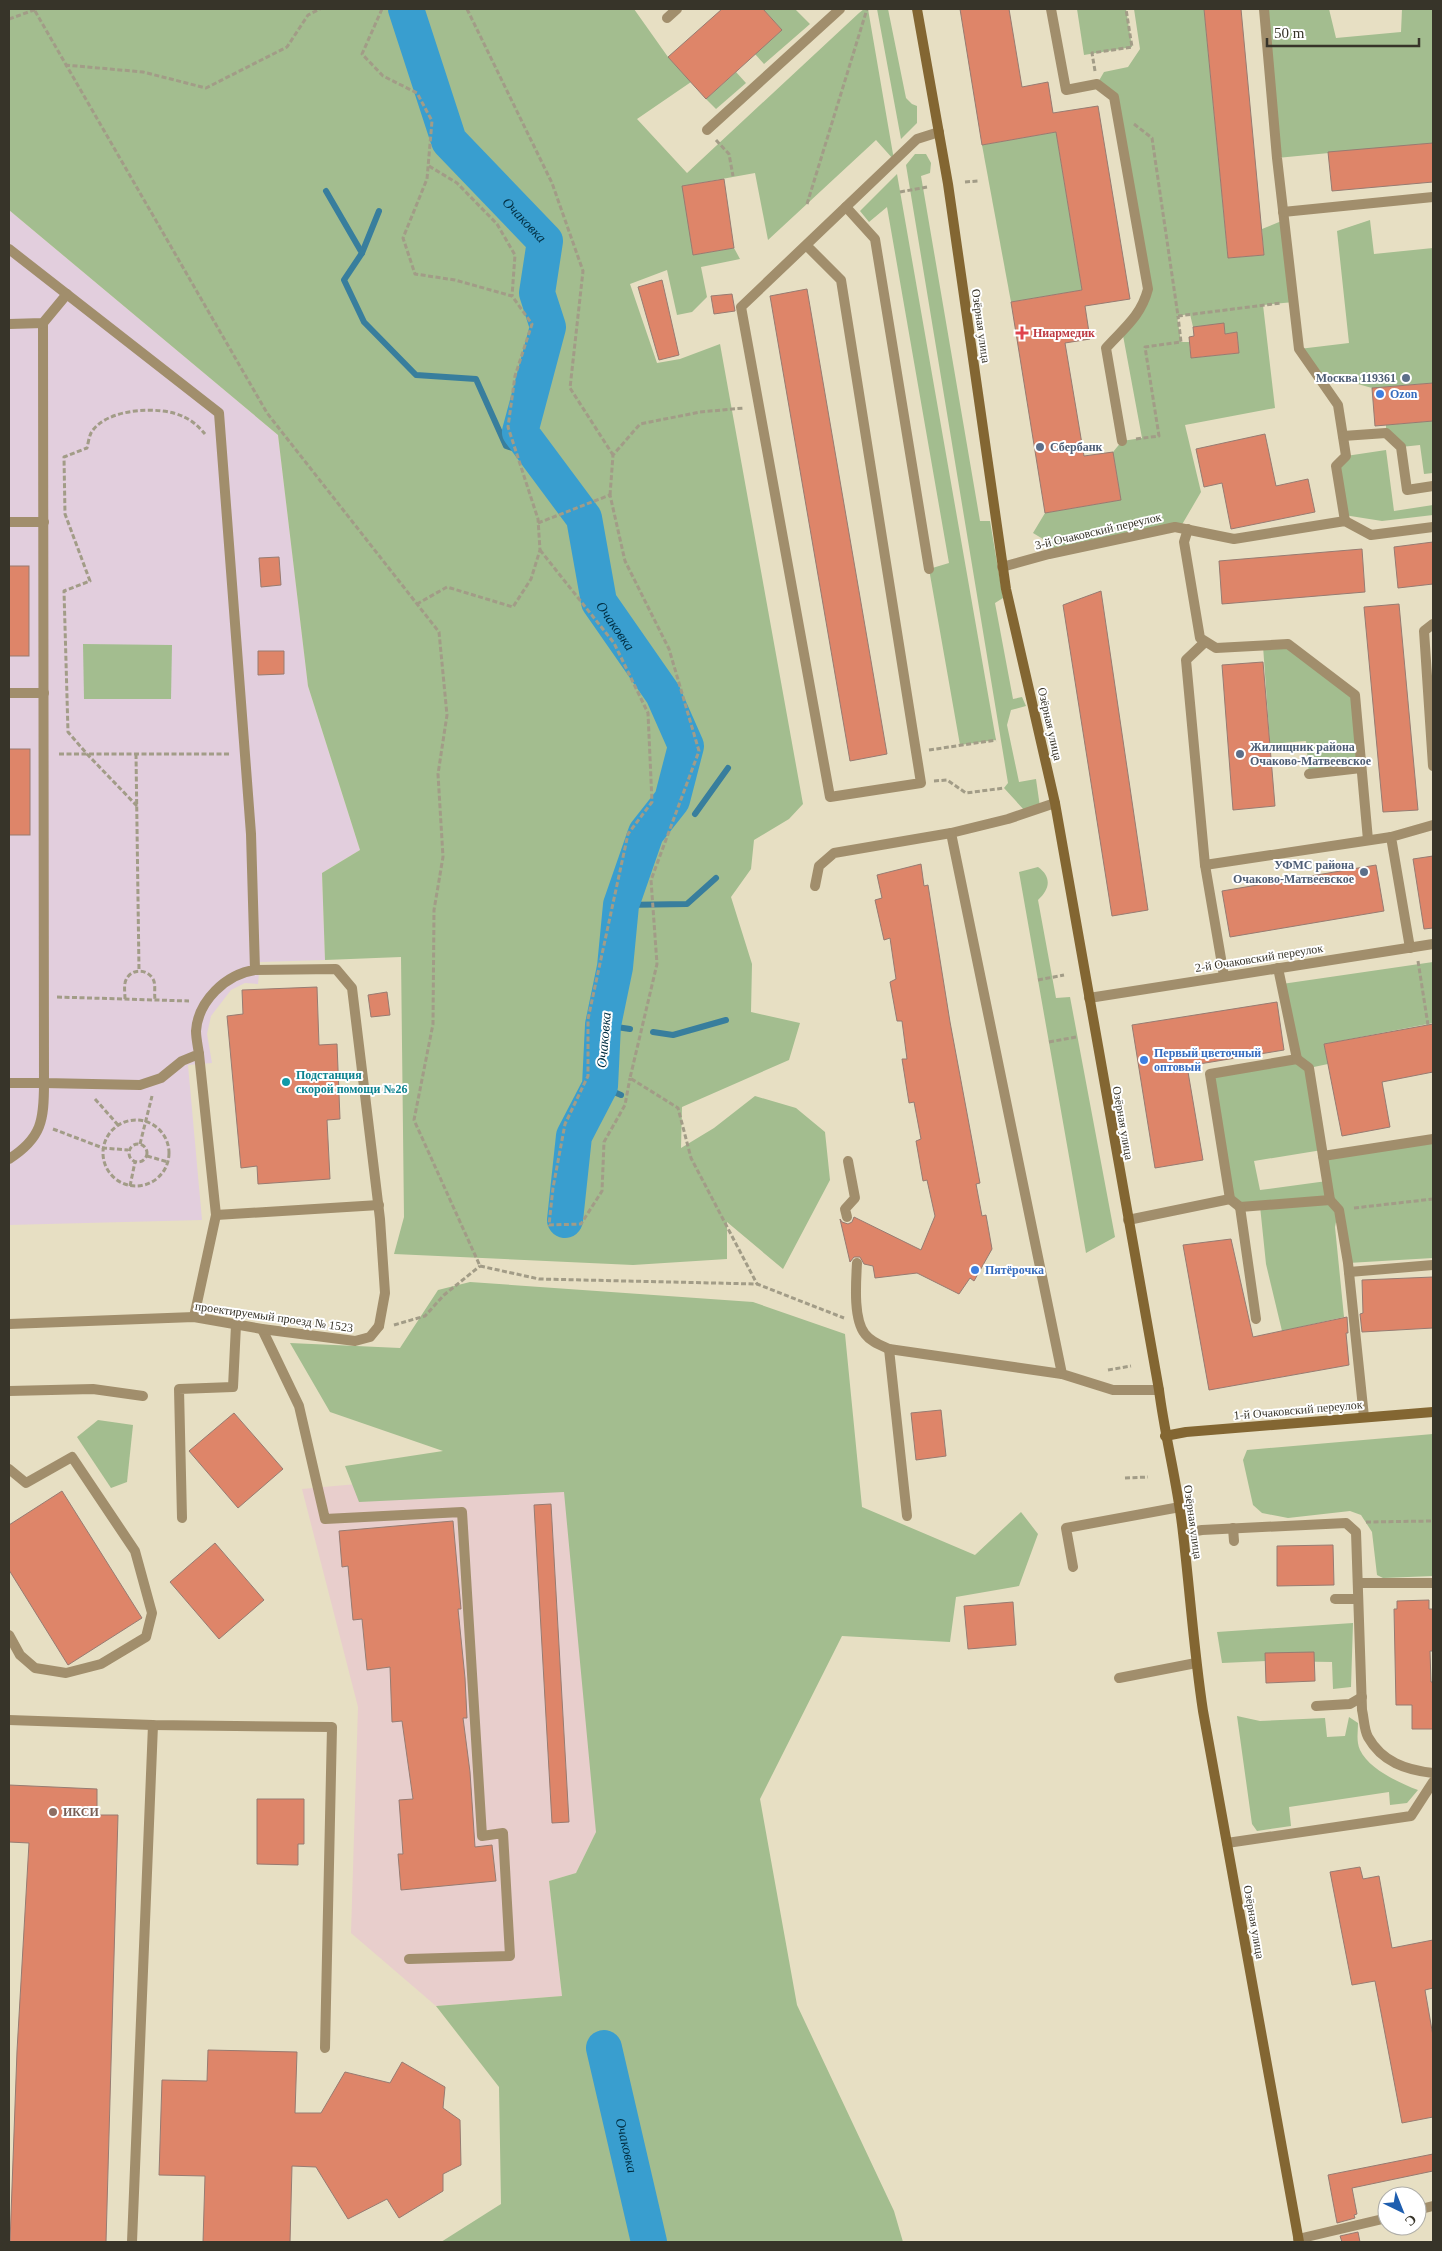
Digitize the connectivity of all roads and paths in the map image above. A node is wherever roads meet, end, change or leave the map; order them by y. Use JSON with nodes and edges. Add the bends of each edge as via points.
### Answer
{"nodes":[{"id":1,"x":320,"y":9,"type":"edge"},
{"id":2,"x":382,"y":9,"type":"edge"},
{"id":3,"x":467,"y":9,"type":"edge"},
{"id":4,"x":677,"y":9,"type":"edge"},
{"id":5,"x":840,"y":9,"type":"edge"},
{"id":6,"x":867,"y":9,"type":"edge"},
{"id":7,"x":917,"y":9,"type":"edge"},
{"id":8,"x":1051,"y":9,"type":"edge"},
{"id":9,"x":1126,"y":9,"type":"edge"},
{"id":10,"x":1264,"y":9,"type":"edge"},
{"id":11,"x":36,"y":10,"type":"edge"},
{"id":12,"x":667,"y":18,"type":"dead end"},
{"id":13,"x":9,"y":19,"type":"edge"},
{"id":14,"x":66,"y":65,"type":"junction"},
{"id":15,"x":1097,"y":84,"type":"junction"},
{"id":16,"x":707,"y":130,"type":"joint"},
{"id":17,"x":939,"y":132,"type":"junction"},
{"id":18,"x":1152,"y":138,"type":"dead end"},
{"id":19,"x":428,"y":165,"type":"junction"},
{"id":20,"x":733,"y":176,"type":"dead end"},
{"id":21,"x":978,"y":181,"type":"dead end"},
{"id":22,"x":965,"y":182,"type":"dead end"},
{"id":23,"x":927,"y":188,"type":"dead end"},
{"id":24,"x":900,"y":192,"type":"dead end"},
{"id":25,"x":1433,"y":197,"type":"edge"},
{"id":26,"x":807,"y":204,"type":"dead end"},
{"id":27,"x":846,"y":207,"type":"junction"},
{"id":28,"x":1283,"y":212,"type":"junction"},
{"id":29,"x":806,"y":245,"type":"junction"},
{"id":30,"x":9,"y":249,"type":"edge"},
{"id":31,"x":67,"y":294,"type":"junction"},
{"id":32,"x":512,"y":296,"type":"junction"},
{"id":33,"x":1294,"y":302,"type":"junction"},
{"id":34,"x":1178,"y":316,"type":"junction"},
{"id":35,"x":43,"y":323,"type":"junction"},
{"id":36,"x":9,"y":324,"type":"edge"},
{"id":37,"x":760,"y":406,"type":"junction"},
{"id":38,"x":1343,"y":436,"type":"junction"},
{"id":39,"x":210,"y":441,"type":"dead end"},
{"id":40,"x":1122,"y":441,"type":"joint"},
{"id":41,"x":613,"y":455,"type":"junction"},
{"id":42,"x":1433,"y":486,"type":"edge"},
{"id":43,"x":610,"y":495,"type":"junction"},
{"id":44,"x":1345,"y":521,"type":"junction"},
{"id":45,"x":9,"y":522,"type":"edge"},
{"id":46,"x":44,"y":522,"type":"junction"},
{"id":47,"x":538,"y":523,"type":"junction"},
{"id":48,"x":1433,"y":526,"type":"edge"},
{"id":49,"x":1188,"y":529,"type":"junction"},
{"id":50,"x":540,"y":550,"type":"junction"},
{"id":51,"x":1002,"y":566,"type":"junction"},
{"id":52,"x":929,"y":569,"type":"dead end"},
{"id":53,"x":418,"y":604,"type":"junction"},
{"id":54,"x":1433,"y":624,"type":"edge"},
{"id":55,"x":1206,"y":642,"type":"junction"},
{"id":56,"x":9,"y":693,"type":"edge"},
{"id":57,"x":44,"y":693,"type":"junction"},
{"id":58,"x":996,"y":740,"type":"dead end"},
{"id":59,"x":916,"y":752,"type":"junction"},
{"id":60,"x":44,"y":754,"type":"junction"},
{"id":61,"x":87,"y":754,"type":"junction"},
{"id":62,"x":136,"y":754,"type":"junction"},
{"id":63,"x":245,"y":754,"type":"junction"},
{"id":64,"x":1433,"y":766,"type":"edge"},
{"id":65,"x":1361,"y":768,"type":"junction"},
{"id":66,"x":1309,"y":774,"type":"dead end"},
{"id":67,"x":921,"y":783,"type":"junction"},
{"id":68,"x":1004,"y":788,"type":"dead end"},
{"id":69,"x":1055,"y":803,"type":"junction"},
{"id":70,"x":137,"y":806,"type":"junction"},
{"id":71,"x":1433,"y":826,"type":"edge"},
{"id":72,"x":951,"y":833,"type":"junction"},
{"id":73,"x":1391,"y":837,"type":"junction"},
{"id":74,"x":1368,"y":840,"type":"junction"},
{"id":75,"x":1205,"y":865,"type":"junction"},
{"id":76,"x":815,"y":886,"type":"dead end"},
{"id":77,"x":1433,"y":944,"type":"edge"},
{"id":78,"x":1413,"y":948,"type":"junction"},
{"id":79,"x":1278,"y":968,"type":"junction"},
{"id":80,"x":255,"y":970,"type":"junction"},
{"id":81,"x":139,"y":971,"type":"junction"},
{"id":82,"x":1064,"y":975,"type":"dead end"},
{"id":83,"x":1224,"y":976,"type":"junction"},
{"id":84,"x":1038,"y":980,"type":"dead end"},
{"id":85,"x":193,"y":995,"type":"dead end"},
{"id":86,"x":44,"y":996,"type":"junction"},
{"id":87,"x":57,"y":997,"type":"junction"},
{"id":88,"x":1089,"y":998,"type":"junction"},
{"id":89,"x":125,"y":999,"type":"junction"},
{"id":90,"x":154,"y":999,"type":"junction"},
{"id":91,"x":189,"y":1001,"type":"junction"},
{"id":92,"x":57,"y":1006,"type":"dead end"},
{"id":93,"x":188,"y":1007,"type":"dead end"},
{"id":94,"x":1428,"y":1025,"type":"dead end"},
{"id":95,"x":1076,"y":1037,"type":"dead end"},
{"id":96,"x":1049,"y":1042,"type":"dead end"},
{"id":97,"x":199,"y":1054,"type":"junction"},
{"id":98,"x":1296,"y":1059,"type":"junction"},
{"id":99,"x":630,"y":1078,"type":"junction"},
{"id":100,"x":156,"y":1080,"type":"junction"},
{"id":101,"x":9,"y":1083,"type":"edge"},
{"id":102,"x":44,"y":1083,"type":"junction"},
{"id":103,"x":82,"y":1084,"type":"junction"},
{"id":104,"x":146,"y":1121,"type":"junction"},
{"id":105,"x":41,"y":1124,"type":"junction"},
{"id":106,"x":118,"y":1125,"type":"junction"},
{"id":107,"x":1433,"y":1139,"type":"edge"},
{"id":108,"x":140,"y":1144,"type":"junction"},
{"id":109,"x":103,"y":1148,"type":"junction"},
{"id":110,"x":128,"y":1150,"type":"junction"},
{"id":111,"x":147,"y":1156,"type":"junction"},
{"id":112,"x":1323,"y":1156,"type":"junction"},
{"id":113,"x":9,"y":1159,"type":"edge"},
{"id":114,"x":848,"y":1161,"type":"dead end"},
{"id":115,"x":135,"y":1162,"type":"junction"},
{"id":116,"x":168,"y":1162,"type":"junction"},
{"id":117,"x":130,"y":1186,"type":"junction"},
{"id":118,"x":1230,"y":1199,"type":"junction"},
{"id":119,"x":1433,"y":1199,"type":"edge"},
{"id":120,"x":1330,"y":1200,"type":"junction"},
{"id":121,"x":379,"y":1205,"type":"junction"},
{"id":122,"x":1240,"y":1207,"type":"junction"},
{"id":123,"x":1338,"y":1210,"type":"junction"},
{"id":124,"x":216,"y":1215,"type":"junction"},
{"id":125,"x":847,"y":1217,"type":"dead end"},
{"id":126,"x":1128,"y":1220,"type":"junction"},
{"id":127,"x":857,"y":1263,"type":"dead end"},
{"id":128,"x":480,"y":1266,"type":"junction"},
{"id":129,"x":1433,"y":1266,"type":"edge"},
{"id":130,"x":1349,"y":1272,"type":"junction"},
{"id":131,"x":757,"y":1284,"type":"junction"},
{"id":132,"x":194,"y":1317,"type":"junction"},
{"id":133,"x":1256,"y":1319,"type":"dead end"},
{"id":134,"x":9,"y":1324,"type":"edge"},
{"id":135,"x":236,"y":1324,"type":"junction"},
{"id":136,"x":860,"y":1324,"type":"junction"},
{"id":137,"x":379,"y":1326,"type":"junction"},
{"id":138,"x":262,"y":1329,"type":"junction"},
{"id":139,"x":889,"y":1349,"type":"junction"},
{"id":140,"x":1131,"y":1366,"type":"dead end"},
{"id":141,"x":1108,"y":1370,"type":"dead end"},
{"id":142,"x":1062,"y":1374,"type":"junction"},
{"id":143,"x":9,"y":1390,"type":"edge"},
{"id":144,"x":1159,"y":1390,"type":"junction"},
{"id":145,"x":143,"y":1396,"type":"dead end"},
{"id":146,"x":1433,"y":1412,"type":"edge"},
{"id":147,"x":1364,"y":1417,"type":"junction"},
{"id":148,"x":1166,"y":1436,"type":"junction"},
{"id":149,"x":9,"y":1470,"type":"edge"},
{"id":150,"x":1148,"y":1477,"type":"dead end"},
{"id":151,"x":1125,"y":1478,"type":"dead end"},
{"id":152,"x":1180,"y":1507,"type":"junction"},
{"id":153,"x":907,"y":1516,"type":"dead end"},
{"id":154,"x":182,"y":1518,"type":"dead end"},
{"id":155,"x":1433,"y":1521,"type":"edge"},
{"id":156,"x":1346,"y":1523,"type":"junction"},
{"id":157,"x":1232,"y":1528,"type":"junction"},
{"id":158,"x":1184,"y":1533,"type":"junction"},
{"id":159,"x":1234,"y":1540,"type":"dead end"},
{"id":160,"x":1074,"y":1566,"type":"dead end"},
{"id":161,"x":1358,"y":1583,"type":"junction"},
{"id":162,"x":1433,"y":1583,"type":"edge"},
{"id":163,"x":1335,"y":1599,"type":"dead end"},
{"id":164,"x":1358,"y":1599,"type":"junction"},
{"id":165,"x":9,"y":1635,"type":"edge"},
{"id":166,"x":1196,"y":1663,"type":"junction"},
{"id":167,"x":1119,"y":1678,"type":"dead end"},
{"id":168,"x":1362,"y":1697,"type":"junction"},
{"id":169,"x":1316,"y":1706,"type":"dead end"},
{"id":170,"x":9,"y":1720,"type":"edge"},
{"id":171,"x":153,"y":1725,"type":"junction"},
{"id":172,"x":1433,"y":1773,"type":"edge"},
{"id":173,"x":1433,"y":1782,"type":"edge"},
{"id":174,"x":1227,"y":1843,"type":"junction"},
{"id":175,"x":409,"y":1959,"type":"dead end"},
{"id":176,"x":325,"y":2048,"type":"dead end"},
{"id":177,"x":1377,"y":2221,"type":"edge"},
{"id":178,"x":1299,"y":2241,"type":"edge"},
{"id":179,"x":132,"y":2242,"type":"edge"}],
"edges":[{"from":1,"to":14,"type":"path","via":[[308,15],[287,47],[206,88],[143,72]]},
{"from":2,"to":19,"type":"path","via":[[362,54],[383,76],[417,93],[432,122]]},
{"from":3,"to":41,"type":"path","via":[[552,183],[583,271],[570,388]]},
{"from":4,"to":12,"type":"street"},
{"from":5,"to":16,"type":"street"},
{"from":6,"to":26,"type":"path"},
{"from":7,"to":17,"type":"street","name":"Озёрная улица"},
{"from":8,"to":15,"type":"street","via":[[1066,90]]},
{"from":9,"to":15,"type":"path","via":[[1132,47],[1092,53]]},
{"from":10,"to":28,"type":"street"},
{"from":11,"to":13,"type":"path"},
{"from":11,"to":14,"type":"path"},
{"from":14,"to":53,"type":"path","via":[[267,412]]},
{"from":15,"to":40,"type":"street","via":[[1114,97],[1148,288],[1137,315],[1106,348]]},
{"from":16,"to":20,"type":"path","via":[[729,154]]},
{"from":17,"to":27,"type":"street","via":[[917,138]]},
{"from":17,"to":51,"type":"street","name":"Озёрная улица"},
{"from":18,"to":34,"type":"path"},
{"from":19,"to":32,"type":"path","via":[[457,183],[497,224],[515,255]]},
{"from":19,"to":32,"type":"path","via":[[427,179],[403,238],[414,274],[456,280]]},
{"from":21,"to":22,"type":"path"},
{"from":23,"to":24,"type":"path"},
{"from":25,"to":28,"type":"street"},
{"from":27,"to":29,"type":"street"},
{"from":27,"to":52,"type":"street","via":[[876,238]]},
{"from":28,"to":33,"type":"street"},
{"from":29,"to":37,"type":"street","via":[[741,307]]},
{"from":29,"to":59,"type":"street","via":[[841,280]]},
{"from":30,"to":31,"type":"street"},
{"from":31,"to":35,"type":"street"},
{"from":31,"to":63,"type":"street","via":[[220,413]]},
{"from":32,"to":47,"type":"path","via":[[532,324],[514,376],[508,427]]},
{"from":33,"to":34,"type":"path"},
{"from":33,"to":38,"type":"street","via":[[1299,349],[1338,405]]},
{"from":34,"to":40,"type":"path","via":[[1181,342],[1145,347],[1159,436]]},
{"from":35,"to":36,"type":"street"},
{"from":35,"to":46,"type":"street"},
{"from":37,"to":41,"type":"path","via":[[700,412],[640,424]]},
{"from":37,"to":67,"type":"street","via":[[830,797]]},
{"from":38,"to":42,"type":"street","via":[[1386,433],[1401,448],[1407,490]]},
{"from":38,"to":44,"type":"street","via":[[1346,456],[1336,466]]},
{"from":39,"to":61,"type":"path","via":[[197,425],[183,416],[165,412],[124,412],[98,426],[91,433],[87,448],[64,457],[65,514],[90,581],[64,591],[68,732]]},
{"from":41,"to":43,"type":"path"},
{"from":43,"to":47,"type":"path"},
{"from":43,"to":99,"type":"path","via":[[625,561],[669,648],[699,751],[651,880],[657,964]]},
{"from":44,"to":48,"type":"street","via":[[1371,535]]},
{"from":44,"to":49,"type":"street","name":"3-й Очаковский переулок","via":[[1234,539]]},
{"from":45,"to":46,"type":"street"},
{"from":46,"to":57,"type":"street"},
{"from":47,"to":50,"type":"path"},
{"from":49,"to":51,"type":"street","name":"3-й Очаковский переулок","via":[[1175,526]]},
{"from":49,"to":55,"type":"street","via":[[1184,542],[1200,638]]},
{"from":50,"to":53,"type":"path","via":[[530,579],[513,607],[447,587]]},
{"from":50,"to":99,"type":"path","via":[[614,643],[648,713],[652,802],[628,834],[588,1019],[588,1076],[565,1124],[549,1225],[581,1224],[602,1191],[604,1142],[625,1105]]},
{"from":51,"to":69,"type":"street","name":"Озёрная улица"},
{"from":53,"to":128,"type":"path","via":[[439,632],[447,715],[438,774],[443,857],[434,910],[433,1024],[414,1120]]},
{"from":54,"to":64,"type":"street","via":[[1424,631]]},
{"from":55,"to":65,"type":"street","via":[[1216,648],[1288,644],[1355,695]]},
{"from":55,"to":75,"type":"street","via":[[1186,660]]},
{"from":56,"to":57,"type":"street"},
{"from":57,"to":60,"type":"street"},
{"from":58,"to":59,"type":"path"},
{"from":59,"to":67,"type":"street"},
{"from":60,"to":61,"type":"path"},
{"from":60,"to":86,"type":"street"},
{"from":61,"to":62,"type":"path"},
{"from":61,"to":70,"type":"path"},
{"from":62,"to":63,"type":"path"},
{"from":62,"to":70,"type":"path"},
{"from":63,"to":80,"type":"street","via":[[252,834]]},
{"from":65,"to":66,"type":"street"},
{"from":65,"to":74,"type":"street"},
{"from":67,"to":68,"type":"path","via":[[947,780],[966,793]]},
{"from":69,"to":72,"type":"street"},
{"from":69,"to":88,"type":"street","name":"Озёрная улица"},
{"from":70,"to":81,"type":"path"},
{"from":71,"to":73,"type":"street"},
{"from":72,"to":76,"type":"street","via":[[834,853],[819,866]]},
{"from":72,"to":142,"type":"street"},
{"from":73,"to":74,"type":"street"},
{"from":73,"to":78,"type":"street"},
{"from":74,"to":75,"type":"street"},
{"from":75,"to":83,"type":"street"},
{"from":77,"to":78,"type":"street","name":"2-й Очаковский переулок"},
{"from":78,"to":79,"type":"street","name":"2-й Очаковский переулок"},
{"from":78,"to":94,"type":"path"},
{"from":79,"to":83,"type":"street","name":"2-й Очаковский переулок"},
{"from":79,"to":98,"type":"street"},
{"from":80,"to":97,"type":"street","via":[[242,972],[226,981],[202,1008],[196,1031]]},
{"from":80,"to":121,"type":"street","via":[[336,969],[352,988]]},
{"from":81,"to":89,"type":"path","via":[[131,973],[125,982]]},
{"from":81,"to":90,"type":"path","via":[[148,973],[154,980]]},
{"from":82,"to":84,"type":"path"},
{"from":83,"to":88,"type":"street","name":"2-й Очаковский переулок"},
{"from":85,"to":91,"type":"path"},
{"from":86,"to":87,"type":"path"},
{"from":86,"to":102,"type":"street"},
{"from":87,"to":89,"type":"path"},
{"from":87,"to":92,"type":"path"},
{"from":88,"to":126,"type":"street","name":"Озёрная улица"},
{"from":89,"to":90,"type":"path"},
{"from":90,"to":91,"type":"path"},
{"from":91,"to":93,"type":"path"},
{"from":95,"to":96,"type":"path"},
{"from":97,"to":100,"type":"street","via":[[182,1061]]},
{"from":97,"to":124,"type":"street"},
{"from":98,"to":112,"type":"street","via":[[1309,1068]]},
{"from":98,"to":118,"type":"street","via":[[1210,1074]]},
{"from":99,"to":131,"type":"path","via":[[678,1108],[691,1158]]},
{"from":100,"to":103,"type":"street","via":[[140,1085]]},
{"from":100,"to":104,"type":"path"},
{"from":101,"to":102,"type":"street"},
{"from":102,"to":103,"type":"street"},
{"from":102,"to":105,"type":"street"},
{"from":103,"to":106,"type":"path"},
{"from":104,"to":106,"type":"path","via":[[126,1121]]},
{"from":104,"to":108,"type":"path"},
{"from":104,"to":116,"type":"path","via":[[162,1132],[169,1152]]},
{"from":105,"to":109,"type":"path"},
{"from":105,"to":113,"type":"street","via":[[23,1149]]},
{"from":106,"to":109,"type":"path"},
{"from":107,"to":112,"type":"street"},
{"from":108,"to":110,"type":"path"},
{"from":108,"to":111,"type":"path","via":[[147,1151]]},
{"from":109,"to":110,"type":"path"},
{"from":109,"to":117,"type":"path","via":[[109,1172]]},
{"from":110,"to":115,"type":"path","via":[[130,1160]]},
{"from":111,"to":115,"type":"path"},
{"from":111,"to":116,"type":"path"},
{"from":112,"to":120,"type":"street"},
{"from":114,"to":125,"type":"street","via":[[855,1198],[845,1210]]},
{"from":115,"to":117,"type":"path"},
{"from":116,"to":117,"type":"path","via":[[149,1183]]},
{"from":118,"to":122,"type":"street"},
{"from":118,"to":126,"type":"street"},
{"from":119,"to":123,"type":"path"},
{"from":120,"to":122,"type":"street"},
{"from":120,"to":123,"type":"street"},
{"from":121,"to":124,"type":"street"},
{"from":121,"to":137,"type":"street","via":[[385,1292]]},
{"from":122,"to":133,"type":"street"},
{"from":123,"to":130,"type":"street"},
{"from":124,"to":132,"type":"street"},
{"from":126,"to":144,"type":"street","name":"Озёрная улица"},
{"from":127,"to":136,"type":"street","via":[[856,1296]]},
{"from":128,"to":131,"type":"path","via":[[539,1279]]},
{"from":128,"to":137,"type":"path","via":[[444,1294],[425,1316],[400,1324]]},
{"from":129,"to":130,"type":"street"},
{"from":130,"to":147,"type":"street"},
{"from":131,"to":136,"type":"path"},
{"from":132,"to":134,"type":"street","name":"проектируемый проезд № 1523"},
{"from":132,"to":135,"type":"street","name":"проектируемый проезд № 1523"},
{"from":135,"to":138,"type":"street","name":"проектируемый проезд № 1523"},
{"from":135,"to":154,"type":"street","via":[[233,1387],[179,1388]]},
{"from":136,"to":139,"type":"street","via":[[875,1343]]},
{"from":137,"to":138,"type":"street","name":"проектируемый проезд № 1523","via":[[370,1337],[355,1341]]},
{"from":138,"to":175,"type":"street","via":[[299,1406],[325,1519],[462,1512],[482,1836],[503,1833],[510,1956]]},
{"from":139,"to":142,"type":"street"},
{"from":139,"to":153,"type":"street"},
{"from":140,"to":141,"type":"path"},
{"from":142,"to":144,"type":"street","via":[[1113,1390]]},
{"from":143,"to":145,"type":"street","via":[[93,1389]]},
{"from":144,"to":148,"type":"street","name":"Озёрная улица"},
{"from":146,"to":147,"type":"street","name":"1-й Очаковский переулок"},
{"from":147,"to":148,"type":"street","name":"1-й Очаковский переулок"},
{"from":148,"to":152,"type":"street","name":"Озёрная улица"},
{"from":149,"to":165,"type":"street","via":[[26,1484],[72,1456],[135,1551],[152,1613],[146,1637],[101,1664],[66,1673],[35,1668],[20,1655]]},
{"from":150,"to":151,"type":"path"},
{"from":152,"to":158,"type":"street","name":"Озёрная улица"},
{"from":152,"to":160,"type":"street","via":[[1066,1528]]},
{"from":155,"to":156,"type":"path"},
{"from":156,"to":157,"type":"street"},
{"from":156,"to":161,"type":"street","via":[[1356,1532]]},
{"from":157,"to":158,"type":"street"},
{"from":157,"to":159,"type":"street"},
{"from":158,"to":166,"type":"street","name":"Озёрная улица"},
{"from":161,"to":162,"type":"street"},
{"from":161,"to":164,"type":"street"},
{"from":163,"to":164,"type":"street"},
{"from":164,"to":168,"type":"street"},
{"from":166,"to":167,"type":"street"},
{"from":166,"to":174,"type":"street","name":"Озёрная улица"},
{"from":168,"to":169,"type":"street","via":[[1350,1704]]},
{"from":168,"to":172,"type":"street","via":[[1367,1736],[1380,1754],[1409,1770]]},
{"from":170,"to":171,"type":"street"},
{"from":171,"to":176,"type":"street","via":[[332,1727]]},
{"from":171,"to":179,"type":"street"},
{"from":173,"to":174,"type":"street","via":[[1411,1816]]},
{"from":174,"to":178,"type":"street","name":"Озёрная улица"},
{"from":177,"to":178,"type":"street"}]}
